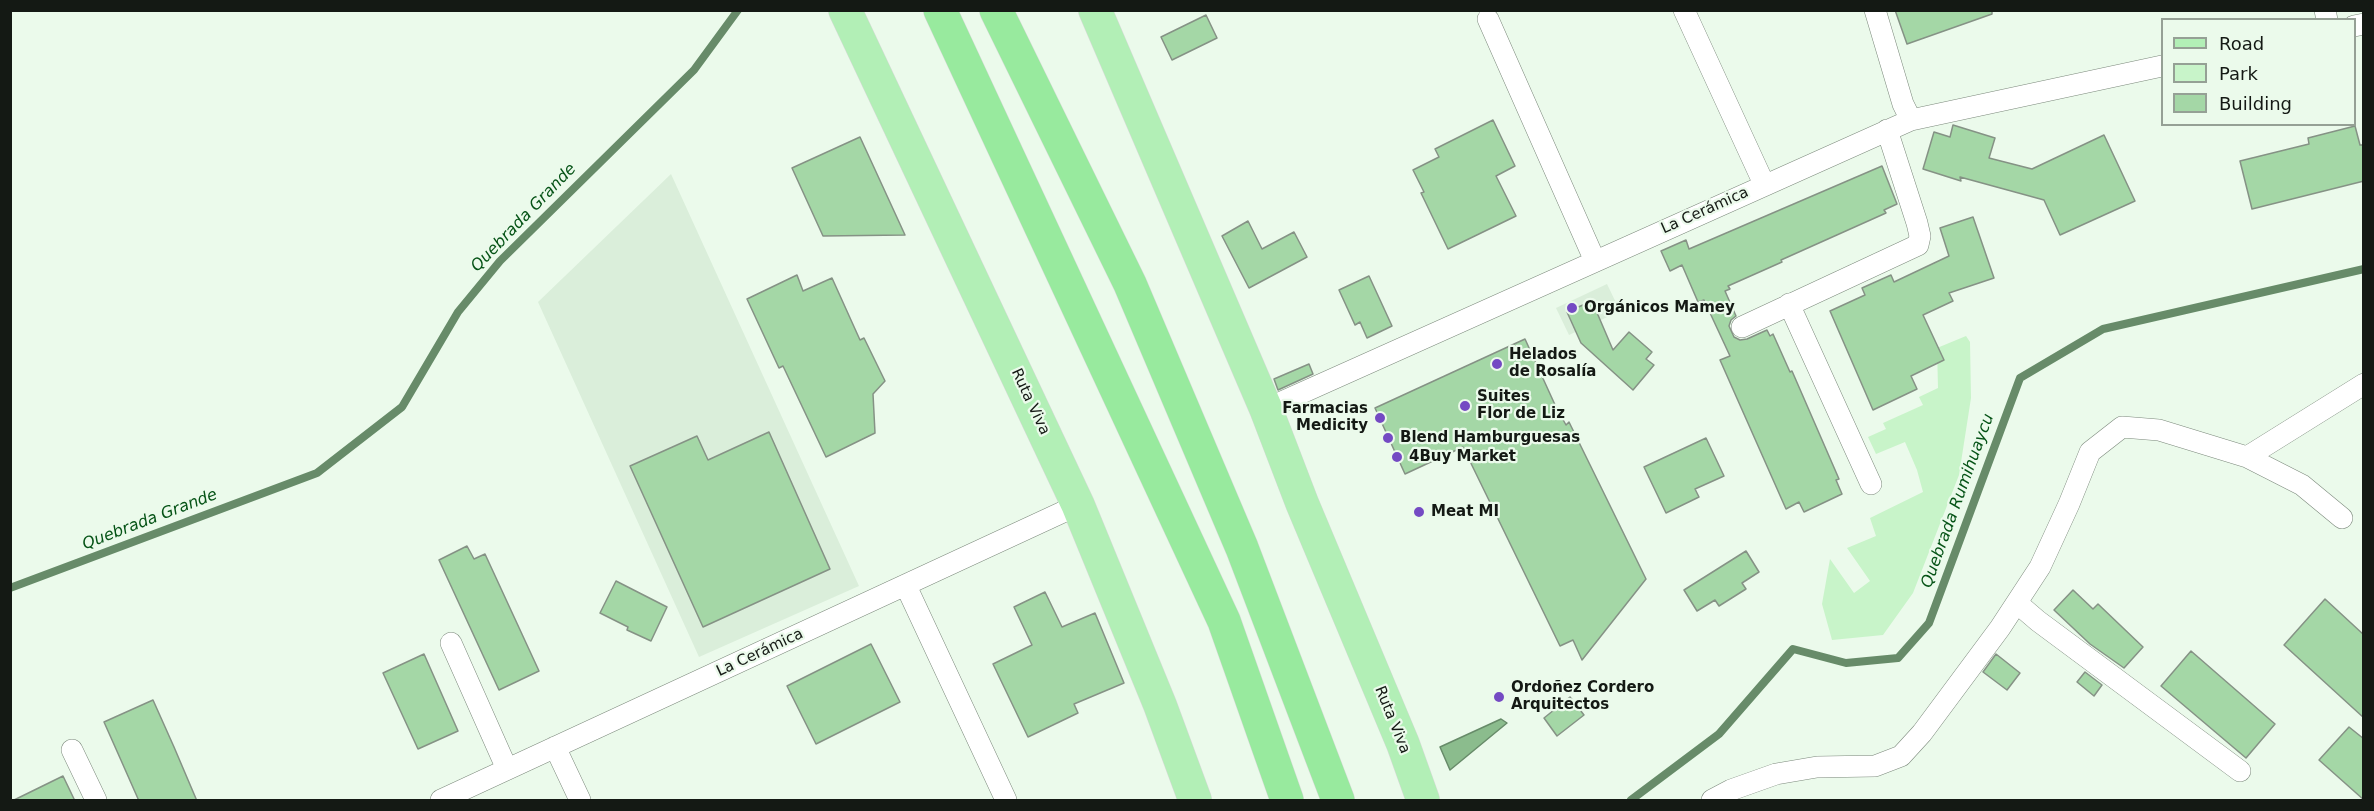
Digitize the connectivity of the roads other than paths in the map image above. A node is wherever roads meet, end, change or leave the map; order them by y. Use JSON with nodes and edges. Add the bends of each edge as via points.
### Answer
{"nodes":[{"id":1,"x":845,"y":10,"type":"edge"},
{"id":2,"x":940,"y":10,"type":"edge"},
{"id":3,"x":996,"y":10,"type":"edge"},
{"id":4,"x":1095,"y":10,"type":"edge"},
{"id":5,"x":1684,"y":10,"type":"edge"},
{"id":6,"x":1875,"y":10,"type":"edge"},
{"id":7,"x":1488,"y":19,"type":"dead end"},
{"id":8,"x":2161,"y":66,"type":"edge"},
{"id":9,"x":1911,"y":120,"type":"junction"},
{"id":10,"x":1887,"y":130,"type":"junction"},
{"id":11,"x":1764,"y":184,"type":"junction"},
{"id":12,"x":1594,"y":261,"type":"junction"},
{"id":13,"x":1789,"y":304,"type":"junction"},
{"id":14,"x":1742,"y":327,"type":"dead end"},
{"id":15,"x":2364,"y":384,"type":"edge"},
{"id":16,"x":1266,"y":409,"type":"junction"},
{"id":17,"x":2247,"y":457,"type":"junction"},
{"id":18,"x":1871,"y":483,"type":"dead end"},
{"id":19,"x":1078,"y":505,"type":"junction"},
{"id":20,"x":2342,"y":518,"type":"dead end"},
{"id":21,"x":906,"y":586,"type":"junction"},
{"id":22,"x":2017,"y":603,"type":"junction"},
{"id":23,"x":451,"y":643,"type":"dead end"},
{"id":24,"x":555,"y":747,"type":"junction"},
{"id":25,"x":72,"y":750,"type":"dead end"},
{"id":26,"x":507,"y":769,"type":"junction"},
{"id":27,"x":2240,"y":771,"type":"dead end"},
{"id":28,"x":447,"y":799,"type":"edge"},
{"id":29,"x":96,"y":801,"type":"edge"},
{"id":30,"x":580,"y":801,"type":"edge"},
{"id":31,"x":1006,"y":801,"type":"edge"},
{"id":32,"x":1195,"y":801,"type":"edge"},
{"id":33,"x":1287,"y":801,"type":"edge"},
{"id":34,"x":1338,"y":801,"type":"edge"},
{"id":35,"x":1423,"y":801,"type":"edge"},
{"id":36,"x":1712,"y":801,"type":"edge"}],
"edges":[{"from":1,"to":19,"type":"main road","name":"Ruta Viva"},
{"from":2,"to":33,"type":"highway","via":[[1224,621]]},
{"from":3,"to":34,"type":"highway","via":[[1135,295],[1242,549]]},
{"from":4,"to":16,"type":"main road","name":"Ruta Viva"},
{"from":5,"to":11,"type":"street"},
{"from":6,"to":9,"type":"street"},
{"from":7,"to":12,"type":"street"},
{"from":8,"to":9,"type":"street","name":"La Cerámica"},
{"from":9,"to":10,"type":"street","name":"La Cerámica"},
{"from":10,"to":11,"type":"street","name":"La Cerámica"},
{"from":10,"to":13,"type":"street","via":[[1917,224],[1918,245]]},
{"from":11,"to":12,"type":"street","name":"La Cerámica"},
{"from":12,"to":16,"type":"street","name":"La Cerámica"},
{"from":13,"to":14,"type":"street"},
{"from":13,"to":18,"type":"street"},
{"from":15,"to":17,"type":"street"},
{"from":16,"to":35,"type":"main road","name":"Ruta Viva"},
{"from":17,"to":20,"type":"street","via":[[2302,485]]},
{"from":17,"to":22,"type":"street","via":[[2159,430],[2122,427],[2090,452],[2040,567]]},
{"from":19,"to":21,"type":"street","name":"La Cerámica"},
{"from":19,"to":32,"type":"main road","name":"Ruta Viva"},
{"from":21,"to":24,"type":"street","name":"La Cerámica"},
{"from":21,"to":31,"type":"street"},
{"from":22,"to":27,"type":"street"},
{"from":22,"to":36,"type":"street","via":[[1901,756],[1875,766],[1817,767],[1776,774]]},
{"from":23,"to":26,"type":"street"},
{"from":24,"to":26,"type":"street","name":"La Cerámica"},
{"from":24,"to":30,"type":"street"},
{"from":25,"to":29,"type":"street"},
{"from":26,"to":28,"type":"street","name":"La Cerámica"}]}
